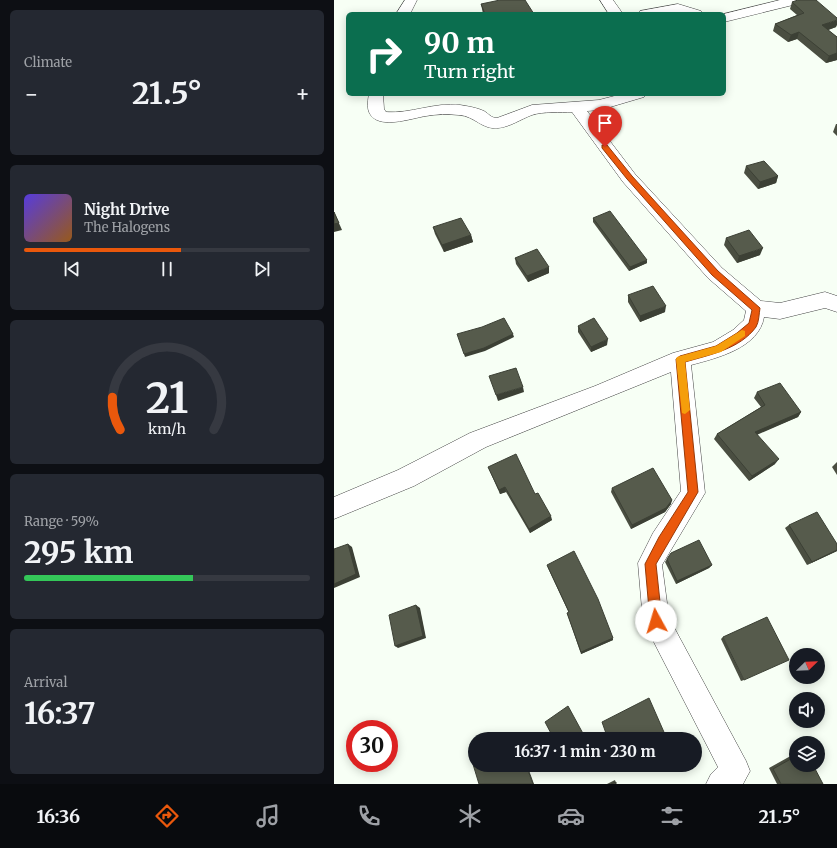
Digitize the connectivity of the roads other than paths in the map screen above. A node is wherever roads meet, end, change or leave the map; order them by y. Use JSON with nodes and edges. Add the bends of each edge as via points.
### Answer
{"nodes":[{"id":1,"x":411,"y":0,"type":"edge"},
{"id":2,"x":606,"y":0,"type":"edge"},
{"id":3,"x":796,"y":0,"type":"edge"},
{"id":4,"x":404,"y":12,"type":"edge"},
{"id":5,"x":615,"y":12,"type":"edge"},
{"id":6,"x":656,"y":12,"type":"edge"},
{"id":7,"x":690,"y":12,"type":"edge"},
{"id":8,"x":726,"y":18,"type":"edge"},
{"id":9,"x":376,"y":96,"type":"edge"},
{"id":10,"x":632,"y":96,"type":"edge"},
{"id":11,"x":576,"y":107,"type":"junction"},
{"id":12,"x":837,"y":304,"type":"edge"},
{"id":13,"x":756,"y":308,"type":"junction"},
{"id":14,"x":680,"y":359,"type":"junction"},
{"id":15,"x":334,"y":508,"type":"edge"},
{"id":16,"x":721,"y":784,"type":"edge"}],
"edges":[{"from":1,"to":4,"type":"street"},
{"from":2,"to":5,"type":"street"},
{"from":3,"to":8,"type":"street"},
{"from":6,"to":7,"type":"street","via":[[678,8]]},
{"from":9,"to":11,"type":"street","via":[[376,111],[382,116],[460,110],[479,115],[489,123],[499,123],[532,110]]},
{"from":10,"to":11,"type":"street","via":[[600,105]]},
{"from":11,"to":13,"type":"street","via":[[629,178],[715,273]]},
{"from":12,"to":13,"type":"street","via":[[824,300],[780,311]]},
{"from":13,"to":14,"type":"street","via":[[753,324],[740,336],[718,350]]},
{"from":14,"to":15,"type":"street","via":[[478,440],[406,478]]},
{"from":14,"to":16,"type":"street","via":[[693,492],[650,564],[656,621],[736,771]]}]}
